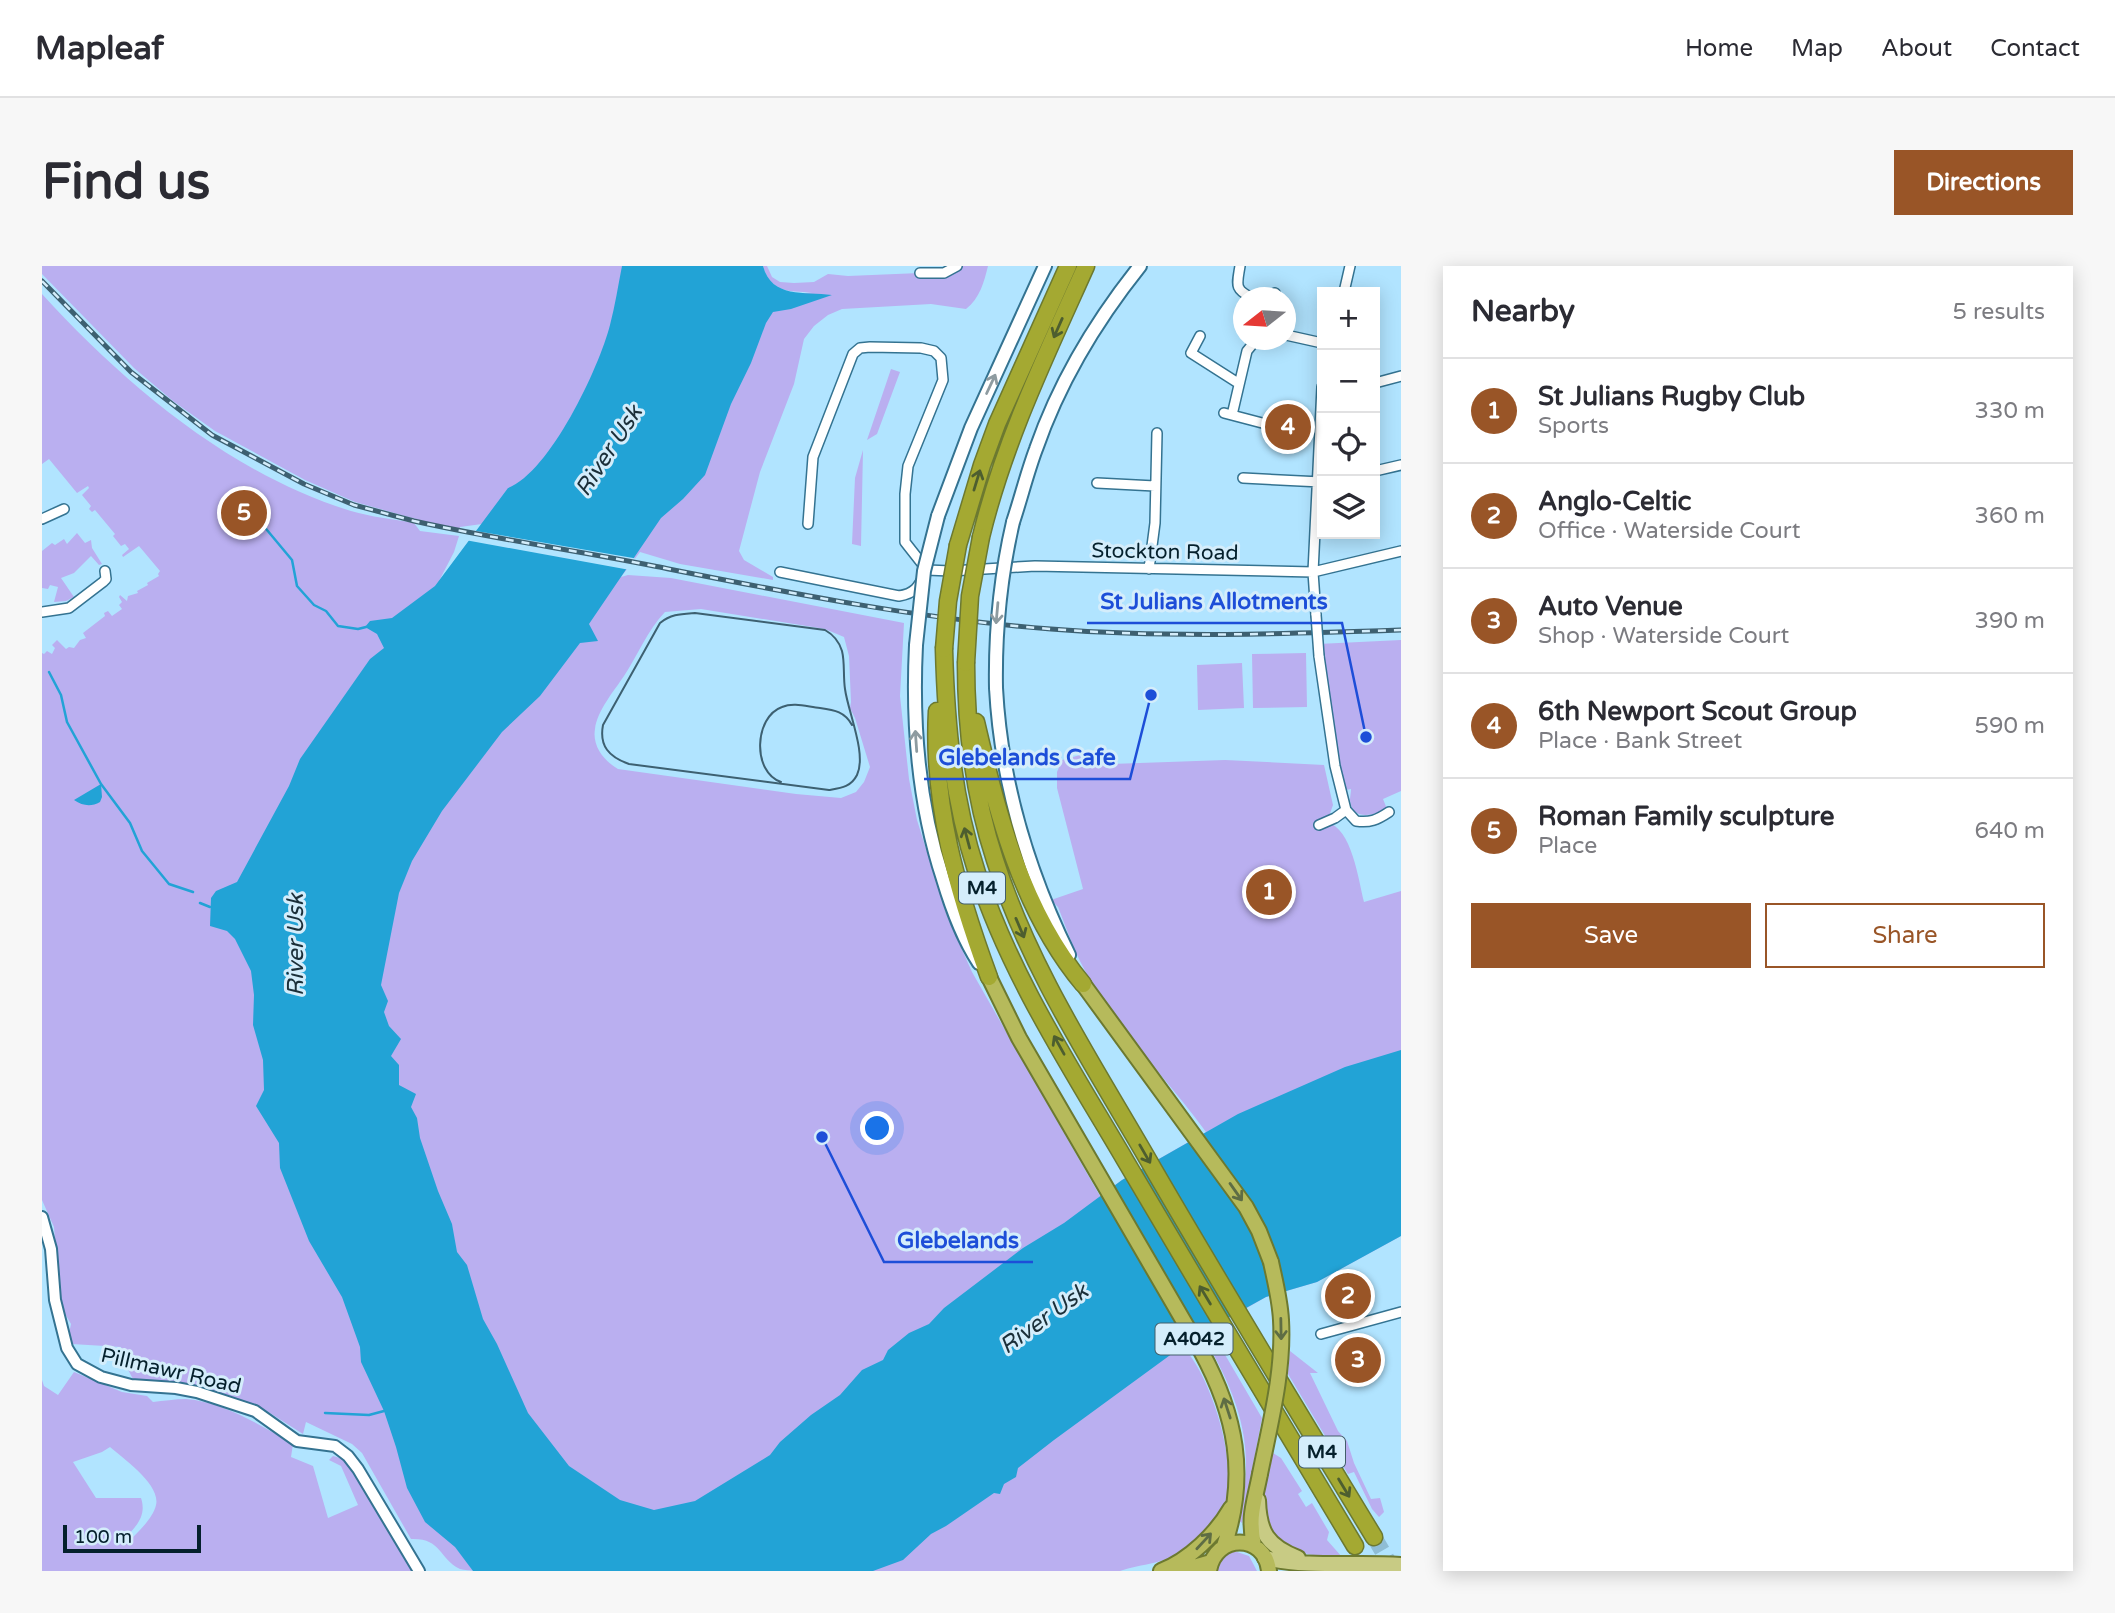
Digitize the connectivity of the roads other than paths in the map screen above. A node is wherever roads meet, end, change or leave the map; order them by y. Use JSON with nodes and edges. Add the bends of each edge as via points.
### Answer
{"nodes":[{"id":1,"x":957,"y":266,"type":"edge"},
{"id":2,"x":1045,"y":266,"type":"edge"},
{"id":3,"x":1068,"y":266,"type":"edge"},
{"id":4,"x":1086,"y":266,"type":"edge"},
{"id":5,"x":1140,"y":266,"type":"edge"},
{"id":6,"x":1240,"y":266,"type":"edge"},
{"id":7,"x":1350,"y":266,"type":"edge"},
{"id":8,"x":920,"y":274,"type":"dead end"},
{"id":9,"x":1238,"y":287,"type":"edge"},
{"id":10,"x":1345,"y":287,"type":"edge"},
{"id":11,"x":1200,"y":336,"type":"dead end"},
{"id":12,"x":1296,"y":337,"type":"edge"},
{"id":13,"x":1317,"y":342,"type":"edge"},
{"id":14,"x":1248,"y":350,"type":"edge"},
{"id":15,"x":1401,"y":376,"type":"edge"},
{"id":16,"x":1380,"y":382,"type":"edge"},
{"id":17,"x":1238,"y":383,"type":"junction"},
{"id":18,"x":1322,"y":413,"type":"edge"},
{"id":19,"x":1266,"y":424,"type":"dead end"},
{"id":20,"x":1157,"y":433,"type":"dead end"},
{"id":21,"x":1401,"y":464,"type":"edge"},
{"id":22,"x":1380,"y":470,"type":"edge"},
{"id":23,"x":1320,"y":476,"type":"edge"},
{"id":24,"x":1243,"y":478,"type":"dead end"},
{"id":25,"x":1317,"y":482,"type":"edge"},
{"id":26,"x":1097,"y":483,"type":"dead end"},
{"id":27,"x":1155,"y":486,"type":"junction"},
{"id":28,"x":64,"y":509,"type":"dead end"},
{"id":29,"x":42,"y":519,"type":"edge"},
{"id":30,"x":1317,"y":521,"type":"edge"},
{"id":31,"x":808,"y":524,"type":"dead end"},
{"id":32,"x":1401,"y":551,"type":"edge"},
{"id":33,"x":1149,"y":569,"type":"junction"},
{"id":34,"x":927,"y":570,"type":"junction"},
{"id":35,"x":104,"y":571,"type":"dead end"},
{"id":36,"x":780,"y":572,"type":"dead end"},
{"id":37,"x":1313,"y":572,"type":"junction"},
{"id":38,"x":42,"y":612,"type":"edge"},
{"id":39,"x":944,"y":649,"type":"junction"},
{"id":40,"x":966,"y":667,"type":"junction"},
{"id":41,"x":1346,"y":810,"type":"junction"},
{"id":42,"x":1389,"y":812,"type":"dead end"},
{"id":43,"x":1320,"y":825,"type":"dead end"},
{"id":44,"x":989,"y":977,"type":"junction"},
{"id":45,"x":1083,"y":984,"type":"junction"},
{"id":46,"x":42,"y":1216,"type":"edge"},
{"id":47,"x":1401,"y":1312,"type":"edge"},
{"id":48,"x":1321,"y":1334,"type":"dead end"},
{"id":49,"x":1259,"y":1481,"type":"junction"},
{"id":50,"x":1236,"y":1498,"type":"junction"},
{"id":51,"x":1374,"y":1537,"type":"tunnel mouth"},
{"id":52,"x":1224,"y":1546,"type":"junction"},
{"id":53,"x":1254,"y":1546,"type":"junction"},
{"id":54,"x":1355,"y":1546,"type":"tunnel mouth"},
{"id":55,"x":1312,"y":1564,"type":"junction"},
{"id":56,"x":1267,"y":1565,"type":"edge"},
{"id":57,"x":1401,"y":1565,"type":"edge"},
{"id":58,"x":1210,"y":1566,"type":"edge"},
{"id":59,"x":419,"y":1571,"type":"edge"},
{"id":60,"x":1161,"y":1571,"type":"edge"},
{"id":61,"x":1180,"y":1571,"type":"edge"}],
"edges":[{"from":1,"to":8,"type":"street","via":[[944,273]]},
{"from":44,"to":2,"type":"main road","one_way":true,"bridge":true,"via":[[958,926],[926,815],[914,714],[916,645],[924,571],[938,516],[971,428]]},
{"from":39,"to":3,"type":"highway","number":"M4","one_way":true,"bridge":true,"via":[[958,545],[982,465]]},
{"from":4,"to":40,"type":"highway","number":"M4","one_way":true,"bridge":true,"via":[[1032,385],[993,490],[970,596]]},
{"from":5,"to":45,"type":"main road","one_way":true,"bridge":true,"via":[[1076,361],[1036,448],[1004,561],[995,636],[1002,754],[1014,808],[1046,902]]},
{"from":6,"to":9,"type":"street"},
{"from":7,"to":10,"type":"street"},
{"from":11,"to":17,"type":"street","via":[[1191,353]]},
{"from":12,"to":13,"type":"street"},
{"from":14,"to":17,"type":"street"},
{"from":15,"to":16,"type":"street"},
{"from":17,"to":19,"type":"street","via":[[1228,414]]},
{"from":18,"to":23,"type":"street"},
{"from":20,"to":27,"type":"street"},
{"from":21,"to":22,"type":"street"},
{"from":24,"to":25,"type":"street"},
{"from":26,"to":27,"type":"street"},
{"from":27,"to":33,"type":"street"},
{"from":28,"to":29,"type":"street"},
{"from":30,"to":37,"type":"street"},
{"from":31,"to":34,"type":"street","via":[[813,457],[853,354],[870,347],[934,351],[941,358],[943,380],[908,466],[905,494],[905,542]]},
{"from":32,"to":37,"type":"street","name":"Stockton Road"},
{"from":33,"to":34,"type":"street","name":"Stockton Road","via":[[1035,566]]},
{"from":33,"to":37,"type":"street","name":"Stockton Road"},
{"from":34,"to":36,"type":"street","via":[[911,594],[899,596]]},
{"from":35,"to":38,"type":"street","via":[[106,579],[69,608]]},
{"from":37,"to":41,"type":"street","bridge":true,"via":[[1319,656]]},
{"from":39,"to":44,"type":"highway","number":"M4","via":[[936,734],[939,789],[958,890]]},
{"from":54,"to":39,"type":"highway","number":"M4","one_way":true,"via":[[1012,963],[977,872],[954,781],[946,722]]},
{"from":40,"to":45,"type":"highway","number":"M4","via":[[1010,846],[1050,937]]},
{"from":40,"to":51,"type":"highway","number":"M4","one_way":true,"via":[[973,770],[995,860],[1027,944],[1111,1095]]},
{"from":41,"to":42,"type":"street","via":[[1356,821],[1364,822]]},
{"from":41,"to":43,"type":"street"},
{"from":50,"to":44,"type":"highway","number":"A4042","one_way":true,"via":[[1230,1418],[1213,1373],[1019,1038]]},
{"from":45,"to":49,"type":"highway","one_way":true,"bridge":true,"via":[[1246,1207],[1271,1262],[1281,1317],[1281,1349]]},
{"from":46,"to":59,"type":"street","name":"Pillmawr Road","via":[[51,1250],[55,1300],[75,1362],[86,1371],[131,1385],[197,1392],[256,1411],[297,1441],[335,1446],[358,1469]]},
{"from":47,"to":48,"type":"street"},
{"from":49,"to":53,"type":"highway","via":[[1250,1524]]},
{"from":49,"to":55,"type":"main road","via":[[1258,1516],[1263,1531],[1281,1552]]},
{"from":50,"to":52,"type":"highway","number":"A4042"},
{"from":60,"to":50,"type":"highway","one_way":true,"via":[[1198,1547],[1223,1521]]},
{"from":52,"to":53,"type":"highway","via":[[1239,1542]]},
{"from":52,"to":58,"type":"highway"},
{"from":53,"to":56,"type":"highway"},
{"from":55,"to":56,"type":"main road"},
{"from":55,"to":57,"type":"main road"},
{"from":58,"to":61,"type":"highway"}]}
